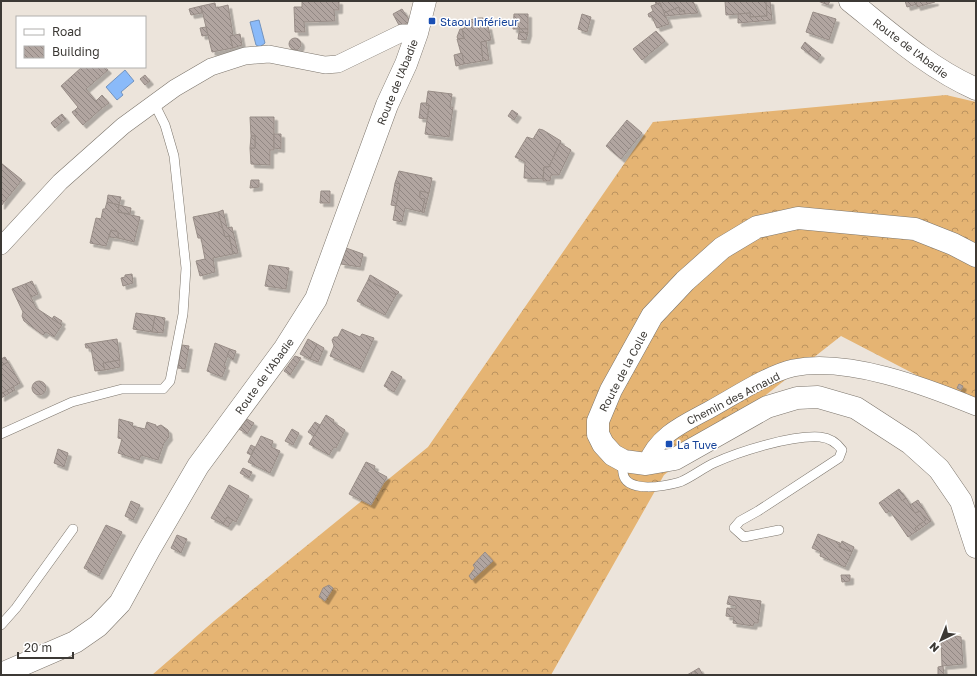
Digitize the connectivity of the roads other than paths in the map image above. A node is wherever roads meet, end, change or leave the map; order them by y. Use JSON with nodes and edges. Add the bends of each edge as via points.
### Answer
{"nodes":[{"id":1,"x":425,"y":1,"type":"edge"},
{"id":2,"x":850,"y":1,"type":"edge"},
{"id":3,"x":417,"y":33,"type":"junction"},
{"id":4,"x":976,"y":89,"type":"edge"},
{"id":5,"x":154,"y":103,"type":"junction"},
{"id":6,"x":1,"y":246,"type":"edge"},
{"id":7,"x":976,"y":256,"type":"edge"},
{"id":8,"x":976,"y":407,"type":"edge"},
{"id":9,"x":1,"y":434,"type":"edge"},
{"id":10,"x":624,"y":461,"type":"junction"},
{"id":11,"x":646,"y":464,"type":"junction"},
{"id":12,"x":73,"y":529,"type":"dead end"},
{"id":13,"x":779,"y":530,"type":"dead end"},
{"id":14,"x":976,"y":547,"type":"edge"},
{"id":15,"x":1,"y":625,"type":"edge"},
{"id":16,"x":1,"y":674,"type":"edge"}],
"edges":[{"from":1,"to":3,"type":"street","name":"Route de l'Abadie"},
{"from":2,"to":4,"type":"street","name":"Route de l'Abadie","via":[[924,61]]},
{"from":3,"to":5,"type":"street","via":[[402,33],[338,64],[325,65],[269,54],[245,56],[210,67]]},
{"from":3,"to":16,"type":"street","name":"Route de l'Abadie","via":[[387,105],[316,299],[286,348],[198,466],[120,602],[98,626],[75,642]]},
{"from":5,"to":6,"type":"street","via":[[123,126],[60,182]]},
{"from":5,"to":9,"type":"lane","via":[[165,125],[174,156],[186,268],[183,314],[170,381],[163,389],[122,388],[72,402]]},
{"from":7,"to":10,"type":"street","name":"Route de la Colle","via":[[915,229],[798,218],[757,226],[722,248],[685,281],[652,316],[611,390],[598,421],[598,434],[603,444],[612,455]]},
{"from":8,"to":11,"type":"street","name":"Chemin des Arnaud","via":[[953,397],[882,375],[849,368],[821,365],[792,369],[760,382],[672,431],[656,444]]},
{"from":10,"to":11,"type":"street","name":"Route de la Colle"},
{"from":10,"to":13,"type":"lane","via":[[623,474],[627,481],[633,485],[653,488],[680,482],[715,463],[744,452],[794,439],[821,437],[836,442],[842,450],[839,458],[740,521],[734,528],[744,537]]},
{"from":11,"to":14,"type":"street","name":"Route de la Colle","via":[[675,460],[767,407],[797,398],[818,397],[856,408],[910,443],[938,469],[961,501]]},
{"from":12,"to":15,"type":"lane"}]}
